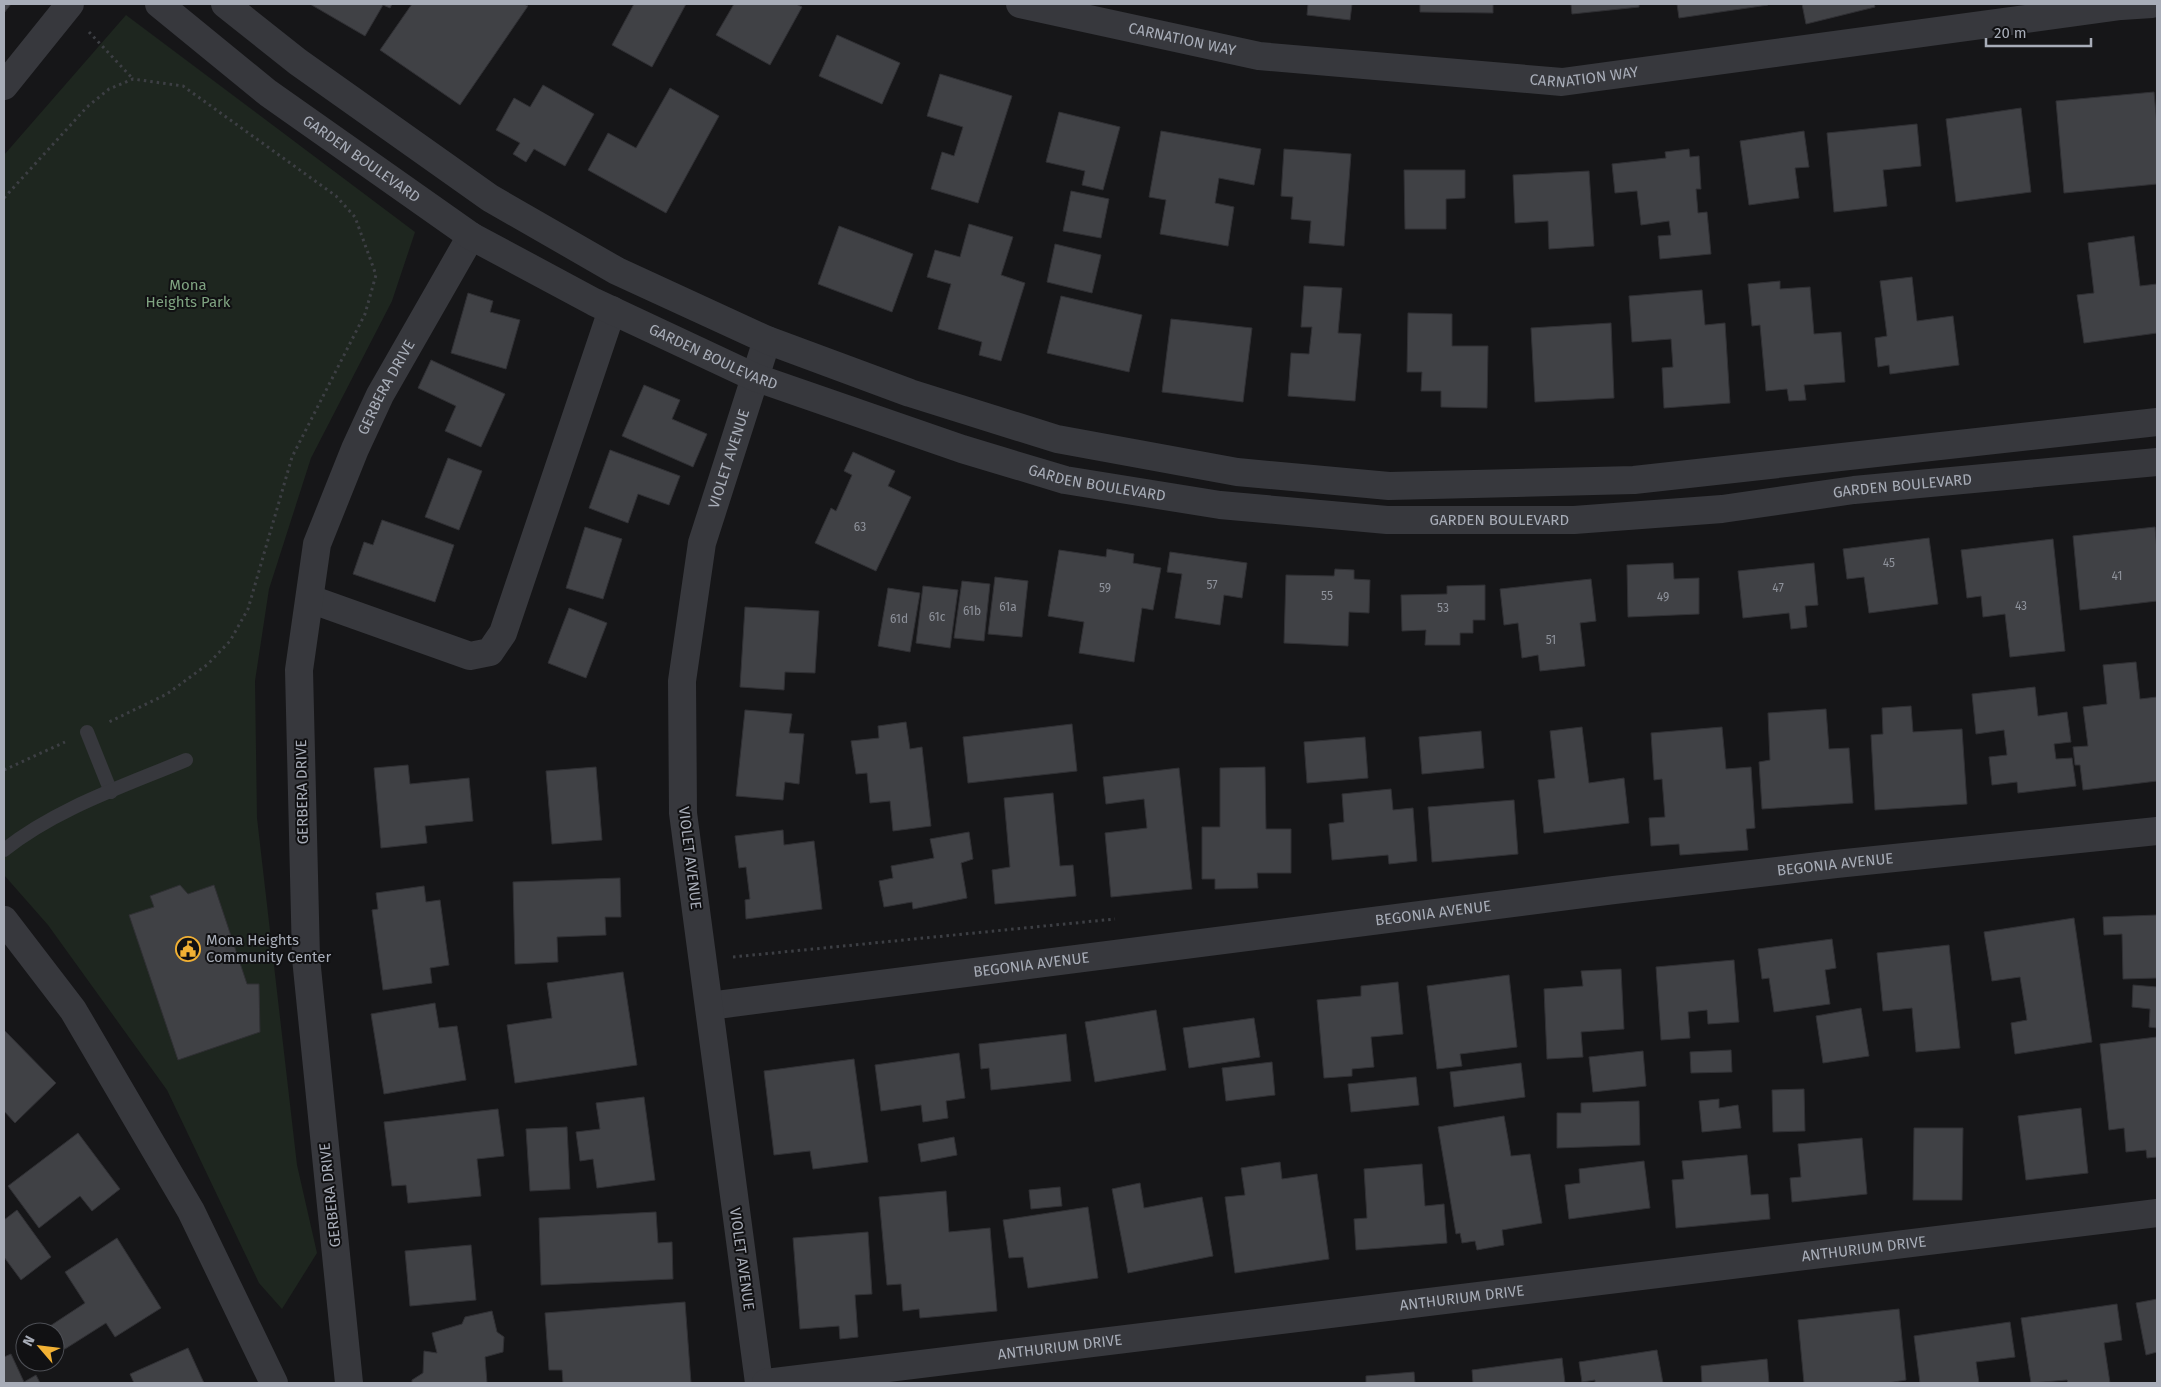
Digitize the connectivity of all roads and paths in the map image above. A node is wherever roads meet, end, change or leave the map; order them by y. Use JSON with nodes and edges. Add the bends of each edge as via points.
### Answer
{"nodes":[{"id":1,"x":159,"y":4,"type":"edge"},
{"id":2,"x":225,"y":4,"type":"edge"},
{"id":3,"x":1020,"y":4,"type":"edge"},
{"id":4,"x":2152,"y":4,"type":"edge"},
{"id":5,"x":69,"y":6,"type":"edge"},
{"id":6,"x":133,"y":79,"type":"junction"},
{"id":7,"x":4,"y":86,"type":"edge"},
{"id":8,"x":4,"y":198,"type":"edge"},
{"id":9,"x":471,"y":236,"type":"junction"},
{"id":10,"x":612,"y":310,"type":"junction"},
{"id":11,"x":767,"y":340,"type":"junction"},
{"id":12,"x":754,"y":377,"type":"junction"},
{"id":13,"x":2157,"y":422,"type":"edge"},
{"id":14,"x":2157,"y":462,"type":"edge"},
{"id":15,"x":310,"y":599,"type":"junction"},
{"id":16,"x":87,"y":732,"type":"junction"},
{"id":17,"x":186,"y":760,"type":"dead end"},
{"id":18,"x":4,"y":770,"type":"edge"},
{"id":19,"x":111,"y":792,"type":"junction"},
{"id":20,"x":2157,"y":831,"type":"edge"},
{"id":21,"x":4,"y":850,"type":"edge"},
{"id":22,"x":4,"y":920,"type":"edge"},
{"id":23,"x":709,"y":1006,"type":"junction"},
{"id":24,"x":2157,"y":1213,"type":"edge"},
{"id":25,"x":274,"y":1383,"type":"edge"},
{"id":26,"x":349,"y":1383,"type":"edge"},
{"id":27,"x":759,"y":1383,"type":"edge"},
{"id":28,"x":766,"y":1383,"type":"edge"}],
"edges":[{"from":1,"to":9,"type":"street","name":"GARDEN BOULEVARD","via":[[268,93]]},
{"from":2,"to":11,"type":"street","via":[[298,62],[490,198],[617,271]]},
{"from":3,"to":4,"type":"street","name":"CARNATION WAY","via":[[1259,56],[1562,82]]},
{"from":5,"to":6,"type":"path"},
{"from":5,"to":7,"type":"street"},
{"from":6,"to":8,"type":"path","via":[[109,89],[87,107]]},
{"from":6,"to":16,"type":"path","via":[[183,86],[336,196],[355,217],[376,276],[365,314],[292,457],[248,609],[230,641],[208,664],[167,694]]},
{"from":9,"to":10,"type":"street","name":"GARDEN BOULEVARD"},
{"from":9,"to":15,"type":"street","name":"GERBERA DRIVE","via":[[380,395],[355,449],[316,544]]},
{"from":10,"to":12,"type":"street","name":"GARDEN BOULEVARD"},
{"from":10,"to":15,"type":"street","via":[[503,633],[490,652],[470,656]]},
{"from":11,"to":12,"type":"street","name":"VIOLET AVENUE"},
{"from":11,"to":13,"type":"street","via":[[910,393],[1057,439],[1237,472],[1390,486],[1634,480]]},
{"from":12,"to":14,"type":"street","name":"GARDEN BOULEVARD","via":[[962,449],[1065,480],[1220,505],[1387,520],[1574,520],[1643,515],[1722,509],[1854,490]]},
{"from":12,"to":23,"type":"street","name":"VIOLET AVENUE","via":[[702,543],[682,681],[683,813]]},
{"from":15,"to":26,"type":"street","name":"GERBERA DRIVE","via":[[299,670],[306,958]]},
{"from":16,"to":18,"type":"path"},
{"from":16,"to":19,"type":"lane"},
{"from":17,"to":19,"type":"lane"},
{"from":19,"to":21,"type":"lane","via":[[24,834]]},
{"from":20,"to":23,"type":"street","name":"BEGONIA AVENUE","via":[[1614,890]]},
{"from":22,"to":25,"type":"street","via":[[73,1010],[192,1211]]},
{"from":23,"to":27,"type":"street","name":"VIOLET AVENUE"},
{"from":24,"to":28,"type":"street","name":"ANTHURIUM DRIVE"}]}
